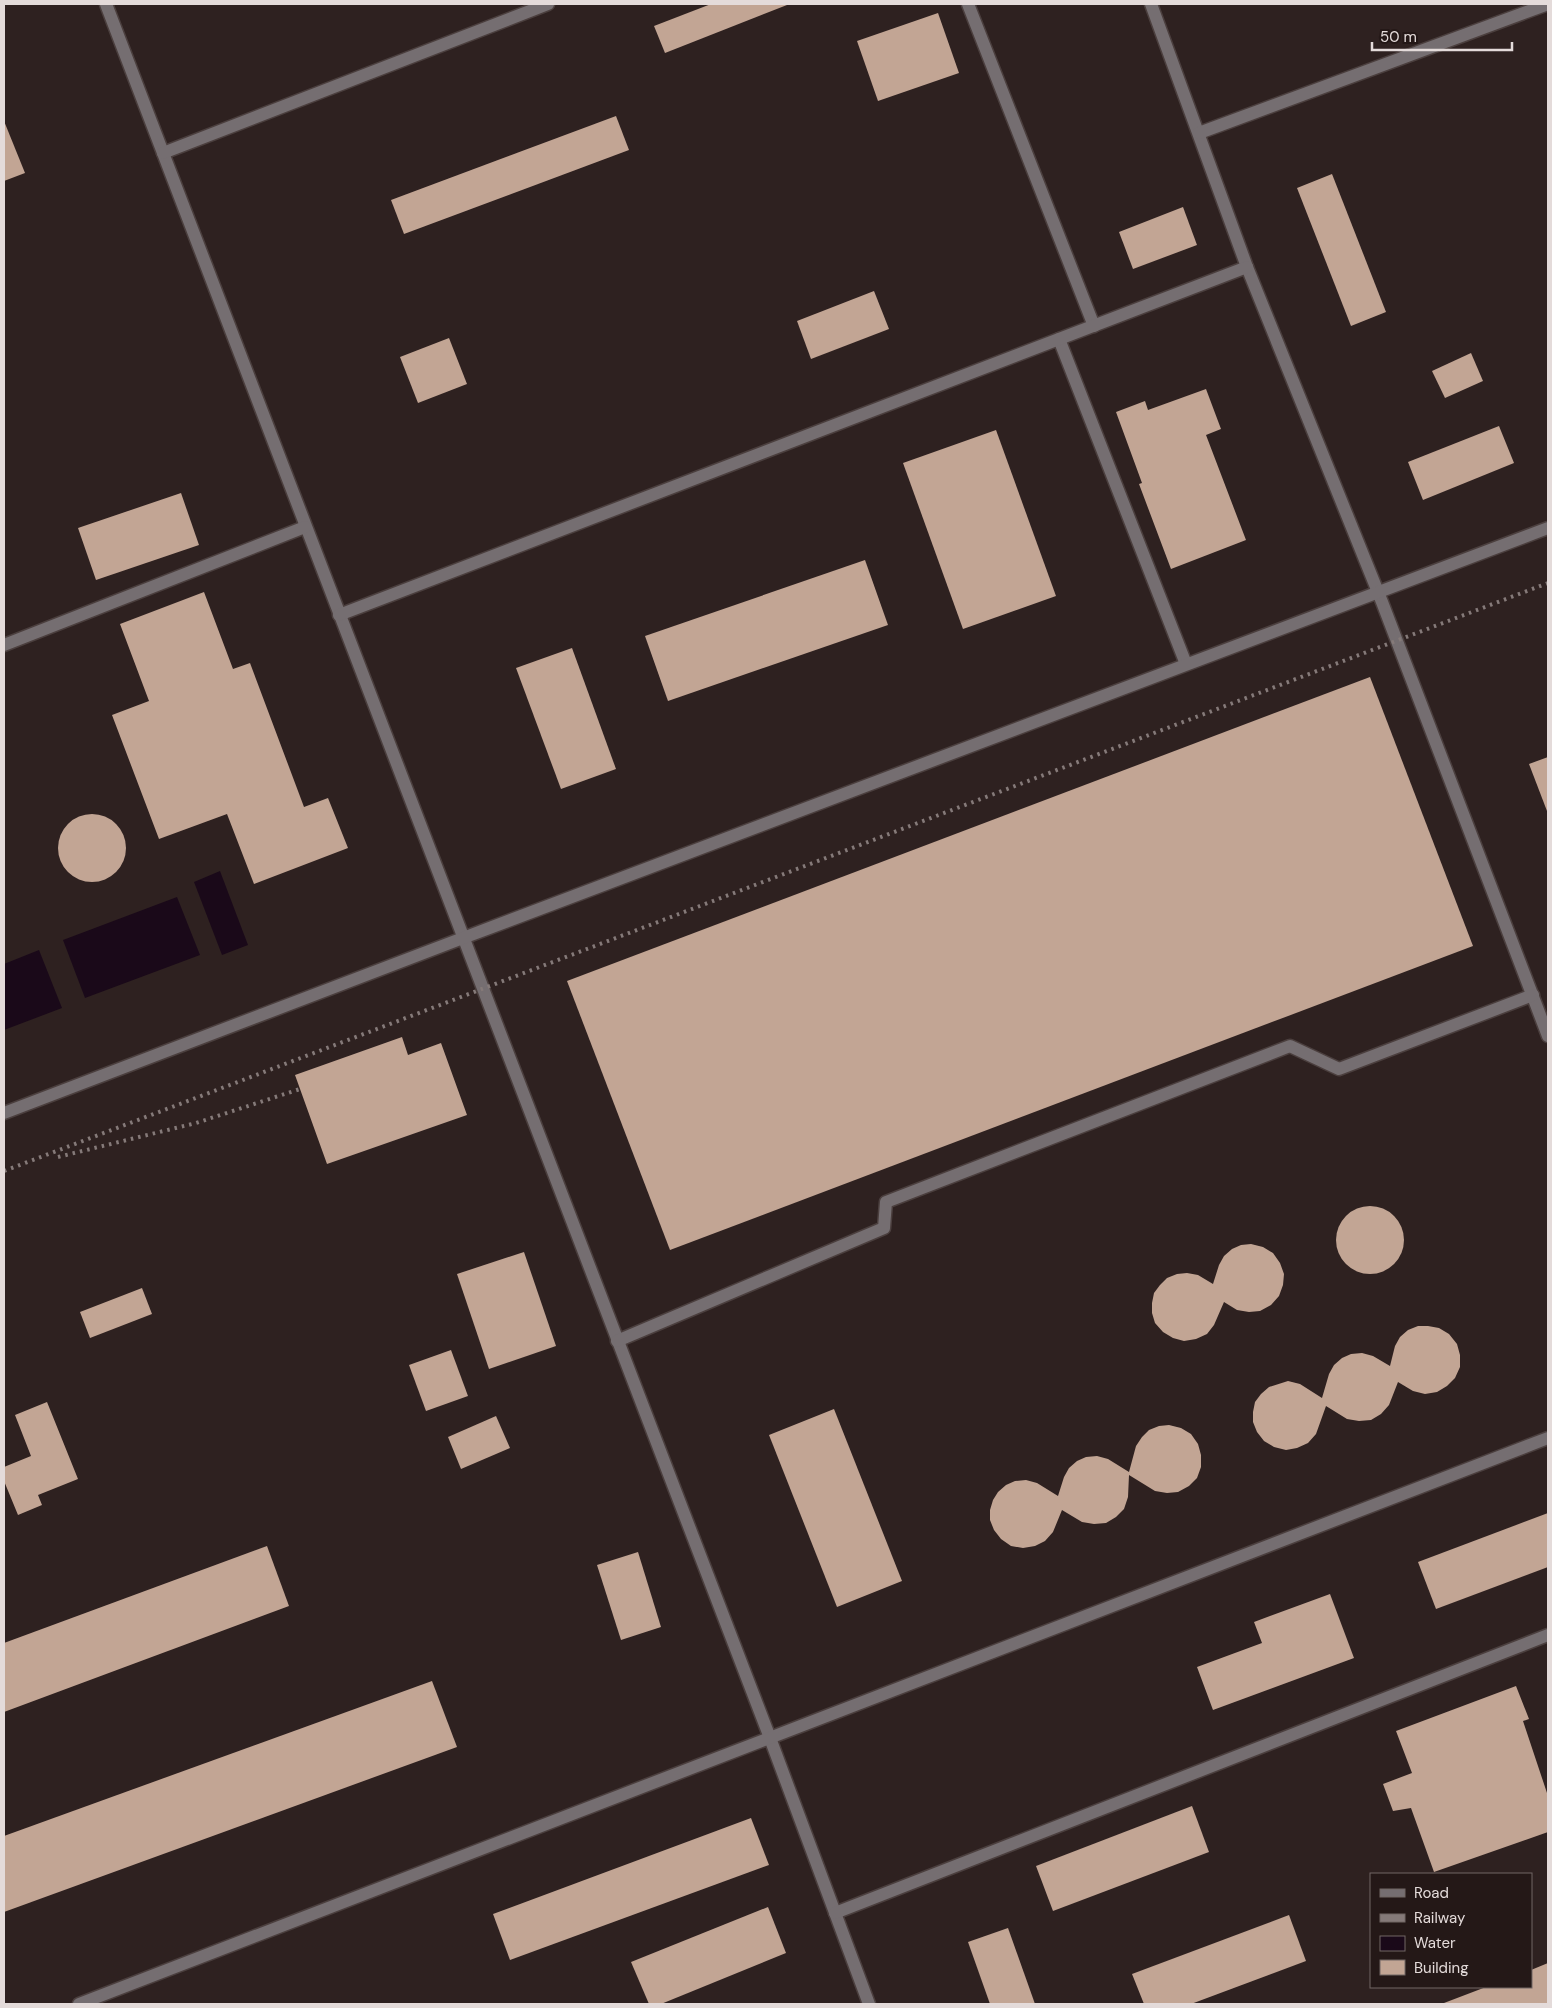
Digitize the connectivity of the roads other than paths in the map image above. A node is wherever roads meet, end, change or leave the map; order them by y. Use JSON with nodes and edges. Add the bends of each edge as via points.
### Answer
{"nodes":[{"id":1,"x":106,"y":4,"type":"edge"},
{"id":2,"x":548,"y":4,"type":"edge"},
{"id":3,"x":968,"y":4,"type":"edge"},
{"id":4,"x":1152,"y":4,"type":"edge"},
{"id":5,"x":1548,"y":4,"type":"edge"},
{"id":6,"x":1198,"y":133,"type":"junction"},
{"id":7,"x":163,"y":153,"type":"junction"},
{"id":8,"x":1247,"y":268,"type":"junction"},
{"id":9,"x":1094,"y":326,"type":"junction"},
{"id":10,"x":1059,"y":339,"type":"junction"},
{"id":11,"x":305,"y":527,"type":"junction"},
{"id":12,"x":1548,"y":528,"type":"edge"},
{"id":13,"x":1378,"y":592,"type":"junction"},
{"id":14,"x":339,"y":615,"type":"junction"},
{"id":15,"x":4,"y":645,"type":"edge"},
{"id":16,"x":1186,"y":664,"type":"junction"},
{"id":17,"x":463,"y":938,"type":"junction"},
{"id":18,"x":1533,"y":995,"type":"junction"},
{"id":19,"x":1548,"y":1036,"type":"edge"},
{"id":20,"x":4,"y":1113,"type":"edge"},
{"id":21,"x":617,"y":1341,"type":"junction"},
{"id":22,"x":1548,"y":1438,"type":"edge"},
{"id":23,"x":1548,"y":1635,"type":"edge"},
{"id":24,"x":770,"y":1738,"type":"junction"},
{"id":25,"x":835,"y":1913,"type":"junction"},
{"id":26,"x":80,"y":2004,"type":"edge"},
{"id":27,"x":869,"y":2004,"type":"edge"}],
"edges":[{"from":1,"to":7,"type":"lane"},
{"from":2,"to":7,"type":"lane"},
{"from":3,"to":9,"type":"lane"},
{"from":4,"to":6,"type":"lane"},
{"from":5,"to":6,"type":"lane"},
{"from":6,"to":8,"type":"lane"},
{"from":7,"to":11,"type":"lane"},
{"from":8,"to":9,"type":"lane"},
{"from":8,"to":13,"type":"lane"},
{"from":9,"to":10,"type":"lane"},
{"from":10,"to":14,"type":"lane"},
{"from":10,"to":16,"type":"lane"},
{"from":11,"to":14,"type":"lane"},
{"from":11,"to":15,"type":"lane"},
{"from":12,"to":13,"type":"lane"},
{"from":13,"to":16,"type":"lane"},
{"from":13,"to":18,"type":"lane"},
{"from":14,"to":17,"type":"lane"},
{"from":16,"to":17,"type":"lane"},
{"from":17,"to":20,"type":"lane"},
{"from":17,"to":21,"type":"lane"},
{"from":18,"to":19,"type":"lane"},
{"from":18,"to":21,"type":"lane","via":[[1339,1068],[1290,1046],[886,1202],[884,1228]]},
{"from":21,"to":24,"type":"lane"},
{"from":22,"to":24,"type":"lane"},
{"from":23,"to":25,"type":"lane"},
{"from":24,"to":25,"type":"lane"},
{"from":24,"to":26,"type":"lane"},
{"from":25,"to":27,"type":"lane"}]}
